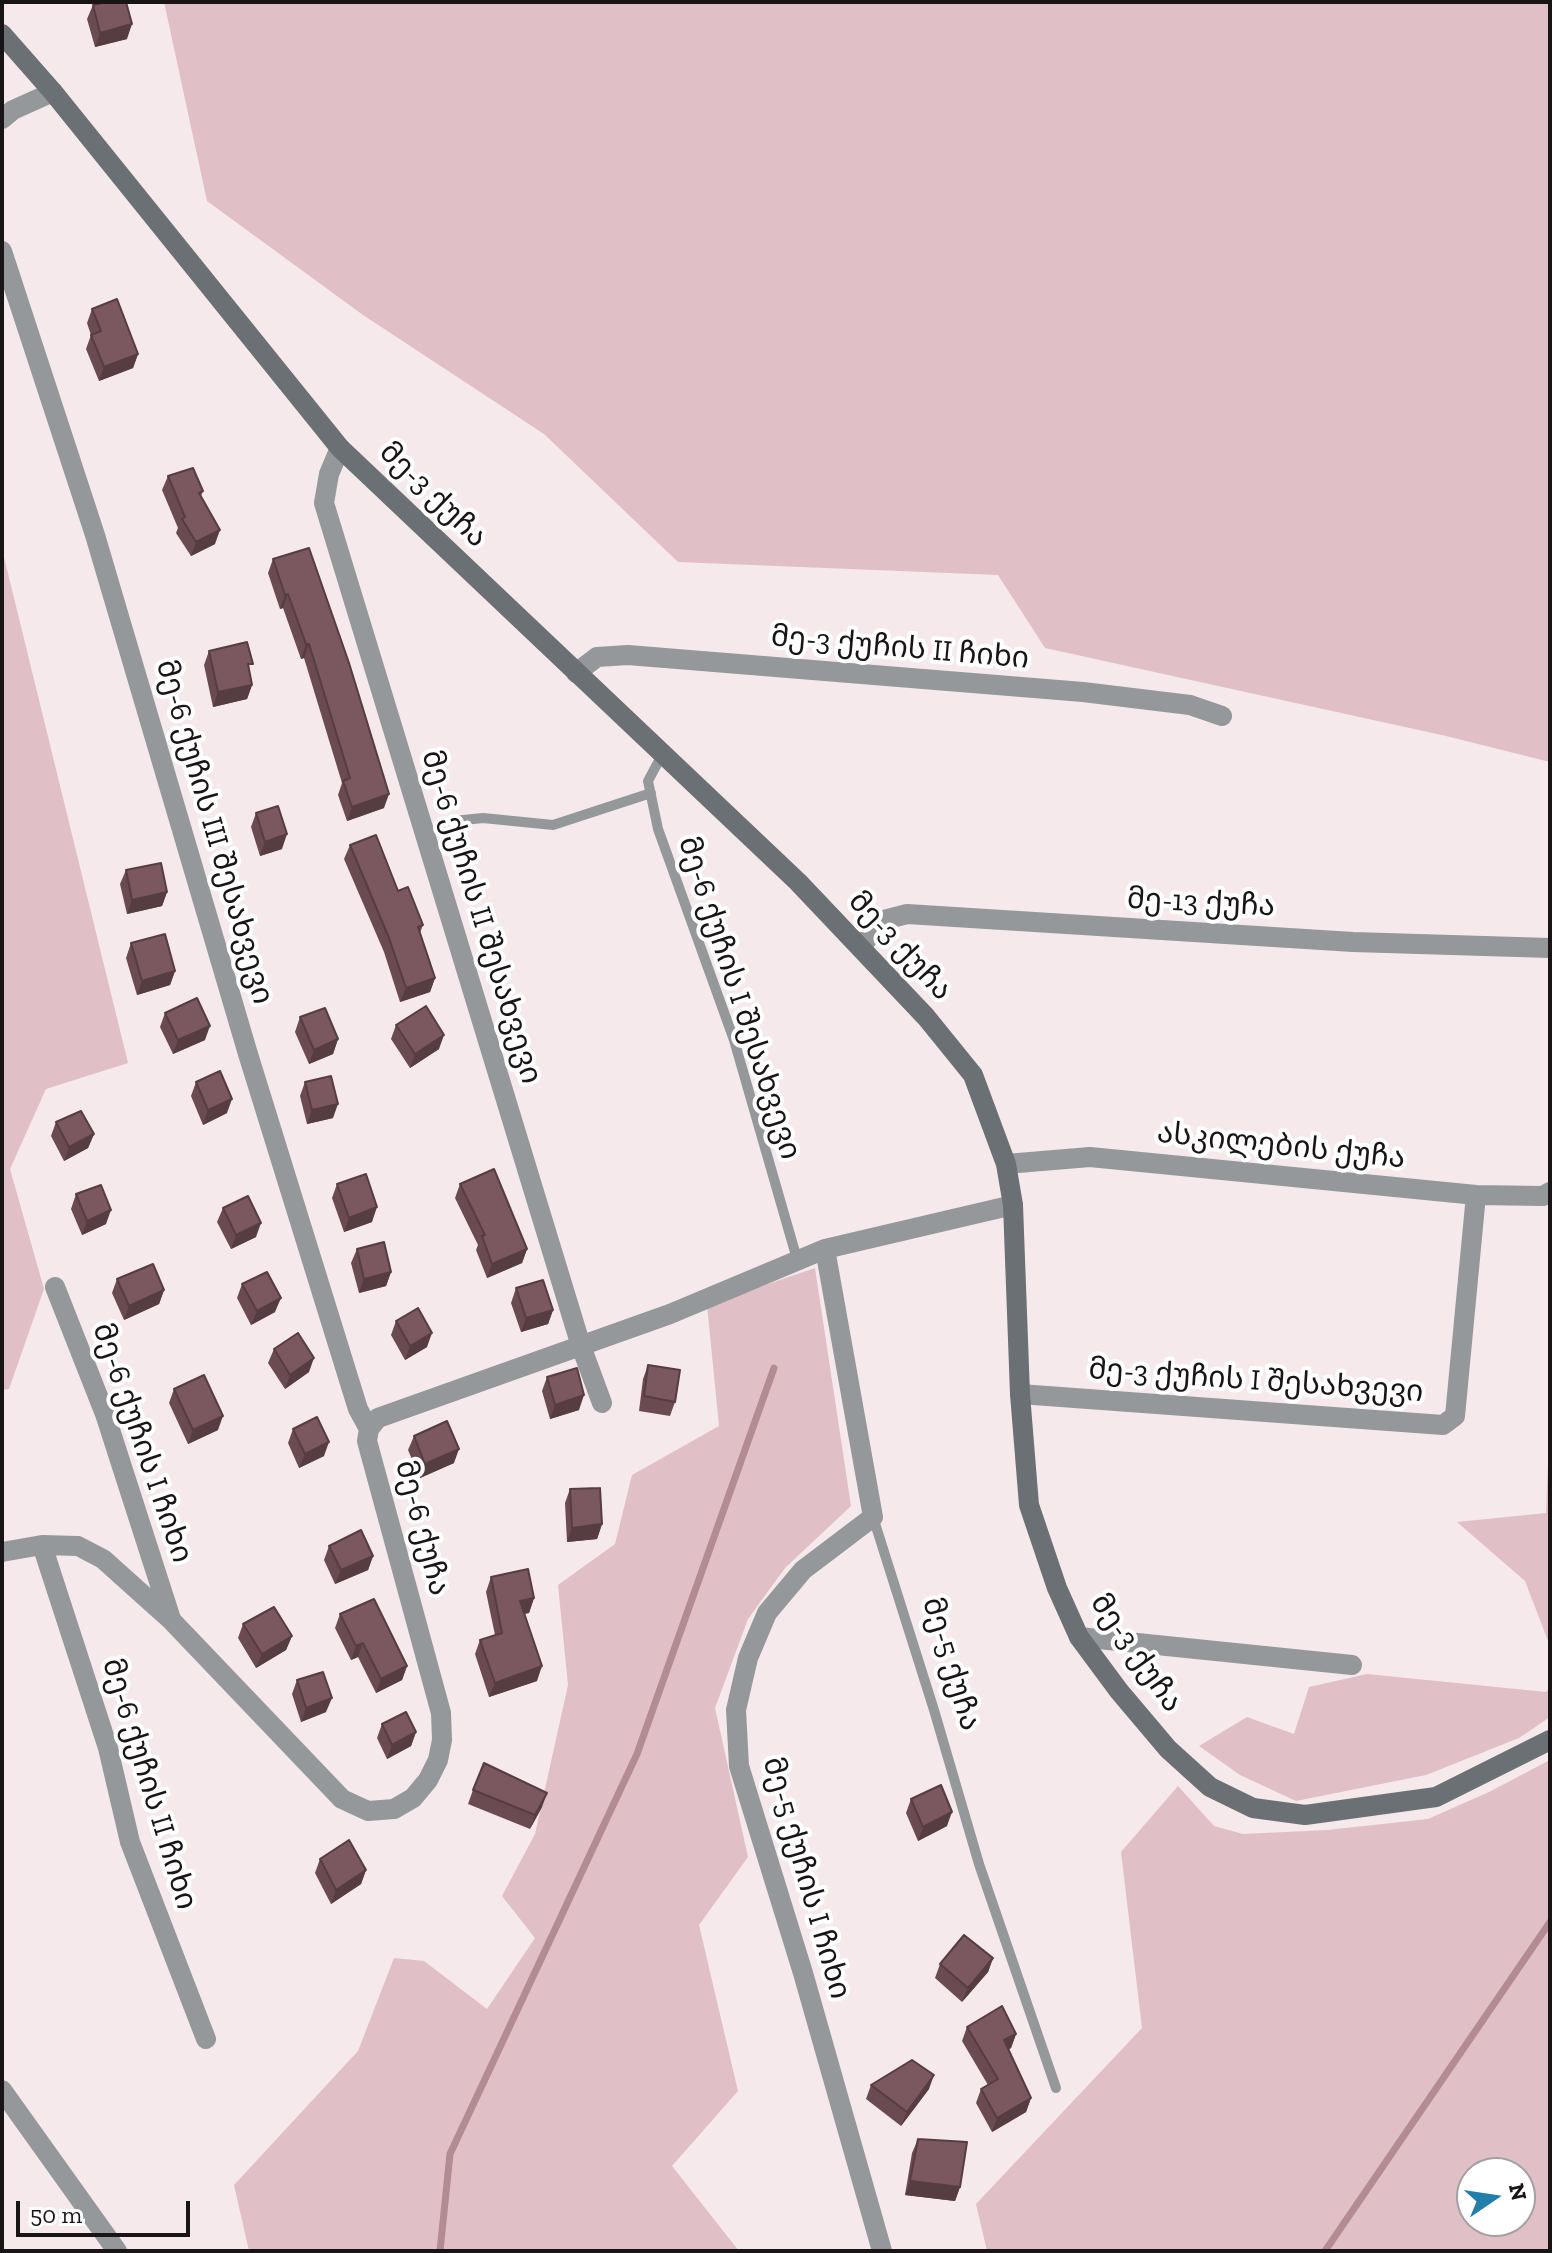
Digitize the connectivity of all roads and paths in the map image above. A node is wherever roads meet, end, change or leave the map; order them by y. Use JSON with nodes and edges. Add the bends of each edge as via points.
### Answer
{"nodes":[{"id":1,"x":2,"y":34,"type":"edge"},
{"id":2,"x":53,"y":92,"type":"junction"},
{"id":3,"x":2,"y":119,"type":"edge"},
{"id":4,"x":2,"y":251,"type":"edge"},
{"id":5,"x":340,"y":448,"type":"junction"},
{"id":6,"x":576,"y":673,"type":"junction"},
{"id":7,"x":1222,"y":716,"type":"dead end"},
{"id":8,"x":663,"y":753,"type":"junction"},
{"id":9,"x":651,"y":793,"type":"junction"},
{"id":10,"x":424,"y":835,"type":"junction"},
{"id":11,"x":861,"y":946,"type":"junction"},
{"id":12,"x":1550,"y":948,"type":"edge"},
{"id":13,"x":1006,"y":1164,"type":"junction"},
{"id":14,"x":1550,"y":1192,"type":"edge"},
{"id":15,"x":1476,"y":1195,"type":"junction"},
{"id":16,"x":1013,"y":1205,"type":"junction"},
{"id":17,"x":825,"y":1249,"type":"junction"},
{"id":18,"x":797,"y":1259,"type":"junction"},
{"id":19,"x":55,"y":1287,"type":"dead end"},
{"id":20,"x":581,"y":1346,"type":"junction"},
{"id":21,"x":1020,"y":1394,"type":"junction"},
{"id":22,"x":602,"y":1403,"type":"dead end"},
{"id":23,"x":369,"y":1429,"type":"junction"},
{"id":24,"x":873,"y":1517,"type":"junction"},
{"id":25,"x":42,"y":1545,"type":"junction"},
{"id":26,"x":2,"y":1552,"type":"edge"},
{"id":27,"x":171,"y":1620,"type":"junction"},
{"id":28,"x":1079,"y":1637,"type":"junction"},
{"id":29,"x":1352,"y":1665,"type":"dead end"},
{"id":30,"x":1550,"y":1740,"type":"edge"},
{"id":31,"x":206,"y":2039,"type":"dead end"},
{"id":32,"x":1056,"y":2088,"type":"dead end"},
{"id":33,"x":2,"y":2090,"type":"edge"},
{"id":34,"x":117,"y":2251,"type":"edge"},
{"id":35,"x":882,"y":2251,"type":"edge"}],
"edges":[{"from":1,"to":2,"type":"street","name":"მე-3 ქუჩა"},
{"from":2,"to":3,"type":"street"},
{"from":2,"to":5,"type":"street","name":"მე-3 ქუჩა"},
{"from":4,"to":23,"type":"street","name":"მე-6 ქუჩის III შესახვევი","via":[[95,535],[358,1409]]},
{"from":5,"to":6,"type":"street","name":"მე-3 ქუჩა"},
{"from":5,"to":10,"type":"street","name":"მე-6 ქუჩის II შესახვევი","via":[[324,503]]},
{"from":6,"to":7,"type":"street","name":"მე-3 ქუჩის II ჩიხი","via":[[597,657],[628,655],[1083,692],[1190,705]]},
{"from":6,"to":8,"type":"street","name":"მე-3 ქუჩა"},
{"from":8,"to":9,"type":"lane","name":"მე-6 ქუჩის I შესახვევი","via":[[648,781]]},
{"from":8,"to":11,"type":"street","name":"მე-3 ქუჩა"},
{"from":9,"to":10,"type":"lane","via":[[553,825],[483,818],[453,821]]},
{"from":9,"to":18,"type":"lane","name":"მე-6 ქუჩის I შესახვევი","via":[[658,829],[734,1040]]},
{"from":10,"to":20,"type":"street","name":"მე-6 ქუჩის II შესახვევი"},
{"from":11,"to":12,"type":"street","name":"მე-13 ქუჩა","via":[[884,920],[907,914],[1338,941]]},
{"from":11,"to":13,"type":"street","name":"მე-3 ქუჩა","via":[[973,1075]]},
{"from":13,"to":15,"type":"street","name":"ასკილების ქუჩა","via":[[1090,1157]]},
{"from":13,"to":16,"type":"street","name":"მე-3 ქუჩა"},
{"from":14,"to":15,"type":"street","name":"ასკილების ქუჩა"},
{"from":15,"to":21,"type":"street","name":"მე-3 ქუჩის I შესახვევი","via":[[1455,1416],[1443,1425]]},
{"from":16,"to":17,"type":"street","name":"მე-6 ქუჩა"},
{"from":16,"to":21,"type":"street","name":"მე-3 ქუჩა"},
{"from":17,"to":18,"type":"street","name":"მე-6 ქუჩა"},
{"from":17,"to":24,"type":"street","name":"მე-5 ქუჩა"},
{"from":18,"to":20,"type":"street","name":"მე-6 ქუჩა"},
{"from":19,"to":27,"type":"street","name":"მე-6 ქუჩის I ჩიხი","via":[[105,1414]]},
{"from":20,"to":22,"type":"street","name":"მე-6 ქუჩის II შესახვევი"},
{"from":20,"to":23,"type":"street","name":"მე-6 ქუჩა","via":[[392,1412]]},
{"from":21,"to":28,"type":"street","name":"მე-3 ქუჩა","via":[[1029,1505]]},
{"from":23,"to":27,"type":"street","name":"მე-6 ქუჩა","via":[[367,1441],[441,1713],[438,1760],[413,1798],[394,1809],[368,1811],[342,1799]]},
{"from":24,"to":32,"type":"lane","name":"მე-5 ქუჩა","via":[[979,1864]]},
{"from":24,"to":35,"type":"street","name":"მე-5 ქუჩის I ჩიხი","via":[[803,1570],[767,1613],[748,1658],[736,1710],[739,1766]]},
{"from":25,"to":26,"type":"street","name":"მე-6 ქუჩა"},
{"from":25,"to":27,"type":"street","name":"მე-6 ქუჩა","via":[[78,1546],[103,1559]]},
{"from":25,"to":31,"type":"street","name":"მე-6 ქუჩის II ჩიხი","via":[[108,1748],[130,1842]]},
{"from":28,"to":29,"type":"street"},
{"from":28,"to":30,"type":"street","name":"მე-3 ქუჩა","via":[[1168,1749],[1210,1787],[1253,1808],[1305,1815],[1436,1797]]},
{"from":33,"to":34,"type":"street"}]}
